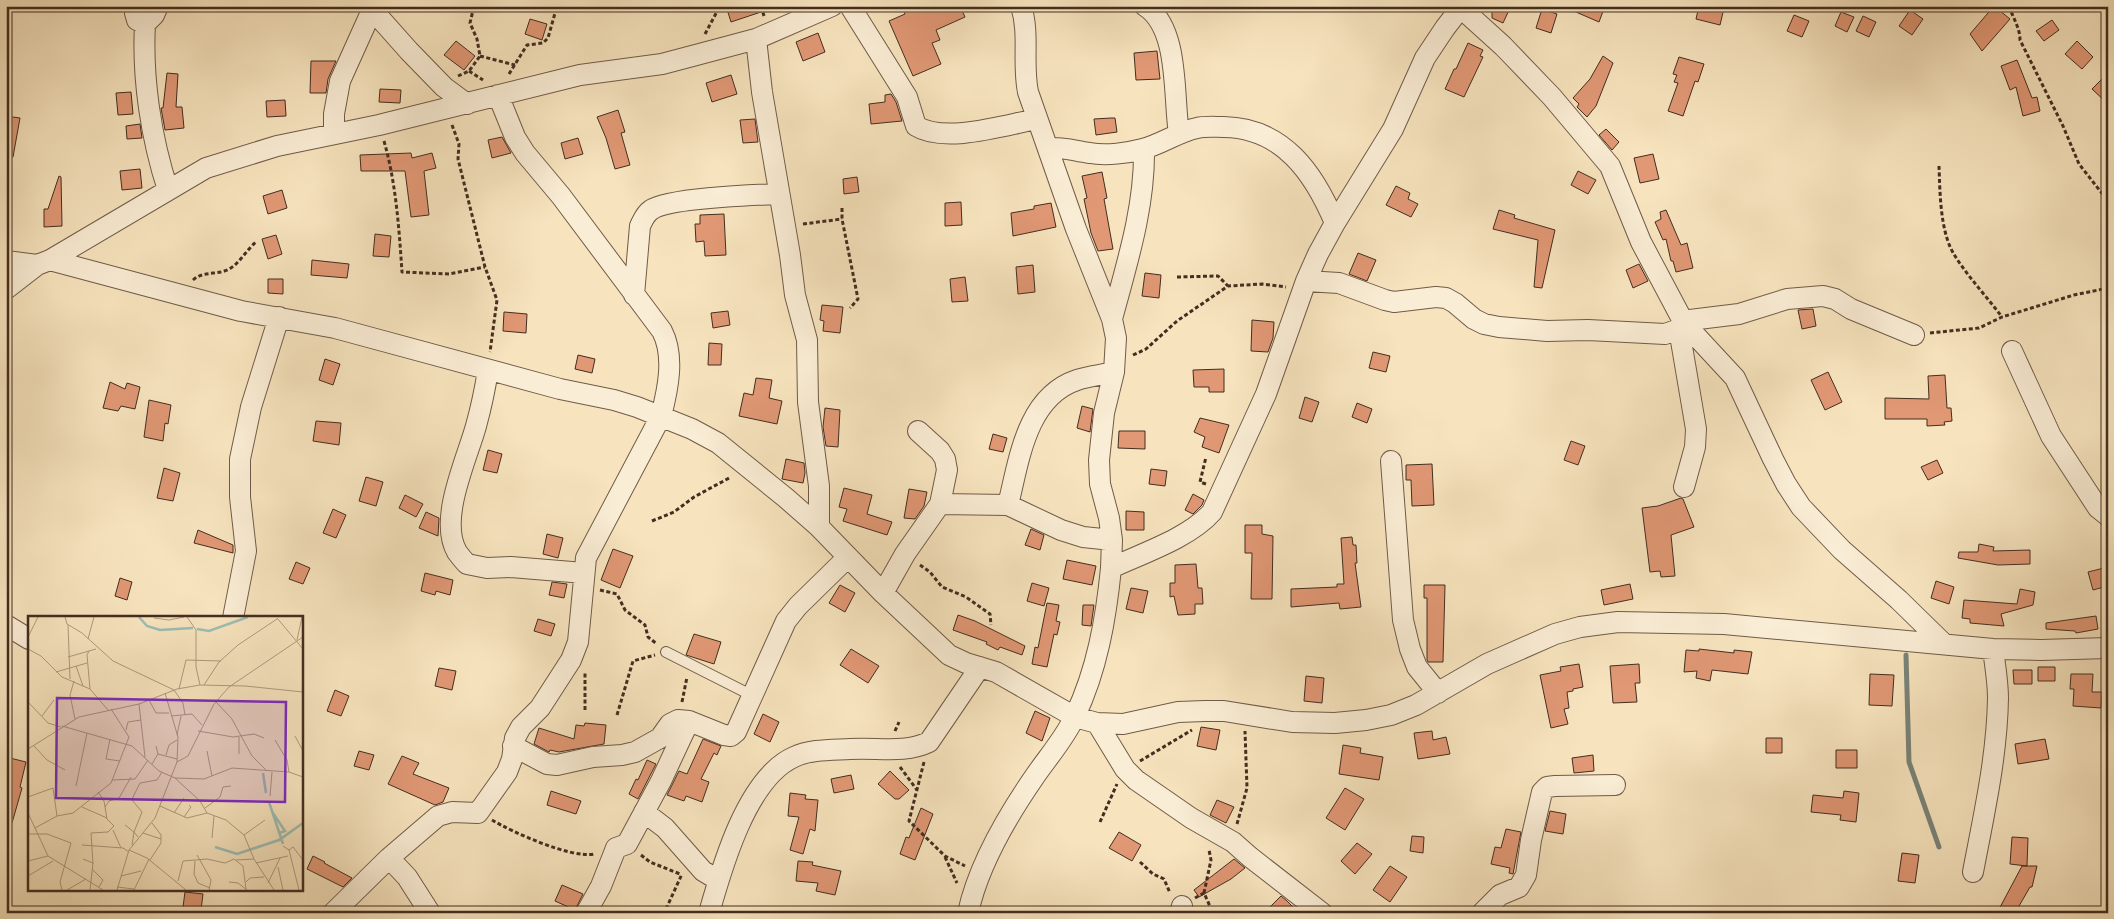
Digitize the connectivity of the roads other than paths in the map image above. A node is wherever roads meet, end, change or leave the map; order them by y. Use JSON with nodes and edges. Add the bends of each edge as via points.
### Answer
{"nodes":[{"id":1,"x":135,"y":6,"type":"edge"},
{"id":2,"x":158,"y":6,"type":"edge"},
{"id":3,"x":832,"y":6,"type":"edge"},
{"id":4,"x":850,"y":6,"type":"edge"},
{"id":5,"x":1021,"y":6,"type":"edge"},
{"id":6,"x":1145,"y":6,"type":"edge"},
{"id":7,"x":1461,"y":7,"type":"edge"},
{"id":8,"x":371,"y":8,"type":"edge"},
{"id":9,"x":145,"y":24,"type":"junction"},
{"id":10,"x":756,"y":39,"type":"junction"},
{"id":11,"x":498,"y":94,"type":"junction"},
{"id":12,"x":467,"y":104,"type":"junction"},
{"id":13,"x":1036,"y":119,"type":"junction"},
{"id":14,"x":334,"y":133,"type":"junction"},
{"id":15,"x":1179,"y":134,"type":"junction"},
{"id":16,"x":1049,"y":148,"type":"junction"},
{"id":17,"x":1144,"y":149,"type":"junction"},
{"id":18,"x":168,"y":190,"type":"junction"},
{"id":19,"x":778,"y":194,"type":"junction"},
{"id":20,"x":1335,"y":223,"type":"junction"},
{"id":21,"x":6,"y":261,"type":"edge"},
{"id":22,"x":43,"y":263,"type":"junction"},
{"id":23,"x":1306,"y":281,"type":"junction"},
{"id":24,"x":6,"y":289,"type":"edge"},
{"id":25,"x":634,"y":295,"type":"junction"},
{"id":26,"x":279,"y":316,"type":"junction"},
{"id":27,"x":1112,"y":319,"type":"junction"},
{"id":28,"x":1682,"y":326,"type":"junction"},
{"id":29,"x":1914,"y":335,"type":"road end"},
{"id":30,"x":2012,"y":352,"type":"dead end"},
{"id":31,"x":1115,"y":366,"type":"junction"},
{"id":32,"x":488,"y":370,"type":"junction"},
{"id":33,"x":661,"y":416,"type":"junction"},
{"id":34,"x":918,"y":431,"type":"dead end"},
{"id":35,"x":1392,"y":461,"type":"dead end"},
{"id":36,"x":1684,"y":487,"type":"dead end"},
{"id":37,"x":940,"y":504,"type":"junction"},
{"id":38,"x":1008,"y":505,"type":"junction"},
{"id":39,"x":2108,"y":516,"type":"edge"},
{"id":40,"x":819,"y":527,"type":"junction"},
{"id":41,"x":1112,"y":540,"type":"junction"},
{"id":42,"x":848,"y":557,"type":"junction"},
{"id":43,"x":1111,"y":568,"type":"junction"},
{"id":44,"x":583,"y":580,"type":"junction"},
{"id":45,"x":883,"y":593,"type":"junction"},
{"id":46,"x":233,"y":616,"type":"edge"},
{"id":47,"x":6,"y":625,"type":"edge"},
{"id":48,"x":28,"y":638,"type":"edge"},
{"id":49,"x":1943,"y":643,"type":"junction"},
{"id":50,"x":2108,"y":648,"type":"edge"},
{"id":51,"x":1993,"y":649,"type":"junction"},
{"id":52,"x":666,"y":652,"type":"road end"},
{"id":53,"x":980,"y":667,"type":"junction"},
{"id":54,"x":1438,"y":693,"type":"junction"},
{"id":55,"x":753,"y":696,"type":"junction"},
{"id":56,"x":1075,"y":716,"type":"junction"},
{"id":57,"x":684,"y":720,"type":"junction"},
{"id":58,"x":1097,"y":723,"type":"junction"},
{"id":59,"x":514,"y":746,"type":"junction"},
{"id":60,"x":1614,"y":785,"type":"dead end"},
{"id":61,"x":644,"y":812,"type":"junction"},
{"id":62,"x":389,"y":858,"type":"junction"},
{"id":63,"x":1973,"y":872,"type":"dead end"},
{"id":64,"x":718,"y":880,"type":"junction"},
{"id":65,"x":335,"y":912,"type":"edge"},
{"id":66,"x":430,"y":913,"type":"edge"},
{"id":67,"x":586,"y":913,"type":"edge"},
{"id":68,"x":709,"y":913,"type":"edge"},
{"id":69,"x":968,"y":913,"type":"edge"},
{"id":70,"x":1322,"y":913,"type":"edge"},
{"id":71,"x":1482,"y":913,"type":"edge"}],
"edges":[{"from":1,"to":9,"type":"street","via":[[137,20]]},
{"from":2,"to":9,"type":"street"},
{"from":3,"to":10,"type":"street"},
{"from":4,"to":13,"type":"street","via":[[907,97],[916,126],[925,132],[970,133]]},
{"from":5,"to":13,"type":"street","via":[[1026,25],[1025,77]]},
{"from":6,"to":15,"type":"street","via":[[1160,20],[1168,42]]},
{"from":7,"to":20,"type":"street","via":[[1425,58],[1393,130]]},
{"from":7,"to":28,"type":"street","via":[[1552,97],[1610,166],[1641,242]]},
{"from":8,"to":12,"type":"street","via":[[444,87]]},
{"from":8,"to":14,"type":"street","via":[[340,81]]},
{"from":9,"to":18,"type":"street","via":[[150,110],[159,164]]},
{"from":10,"to":11,"type":"street","via":[[654,65],[580,75]]},
{"from":10,"to":19,"type":"street"},
{"from":11,"to":12,"type":"street"},
{"from":11,"to":25,"type":"street","via":[[515,138],[525,153]]},
{"from":12,"to":14,"type":"street"},
{"from":13,"to":16,"type":"street"},
{"from":14,"to":18,"type":"street","via":[[206,168]]},
{"from":15,"to":17,"type":"street"},
{"from":15,"to":20,"type":"street","via":[[1198,128],[1231,127],[1244,128],[1268,138],[1296,157],[1305,168],[1320,190]]},
{"from":16,"to":17,"type":"street","via":[[1064,147],[1091,154]]},
{"from":16,"to":27,"type":"street","via":[[1073,221]]},
{"from":17,"to":27,"type":"street","via":[[1140,209]]},
{"from":18,"to":22,"type":"street"},
{"from":19,"to":25,"type":"street","via":[[711,198],[652,209],[640,226]]},
{"from":19,"to":40,"type":"street","via":[[795,295],[807,340],[808,402],[819,486]]},
{"from":20,"to":23,"type":"street"},
{"from":21,"to":22,"type":"street"},
{"from":22,"to":24,"type":"street"},
{"from":22,"to":26,"type":"street","via":[[178,293],[240,311]]},
{"from":23,"to":28,"type":"street","via":[[1339,283],[1394,302],[1446,298],[1474,319],[1498,327],[1665,334]]},
{"from":23,"to":43,"type":"street","via":[[1266,394],[1212,512],[1189,532]]},
{"from":25,"to":33,"type":"street","via":[[662,331],[669,349],[667,394]]},
{"from":26,"to":32,"type":"street"},
{"from":26,"to":46,"type":"street","via":[[250,407],[240,459],[240,498],[246,551]]},
{"from":27,"to":31,"type":"street","via":[[1116,338]]},
{"from":28,"to":29,"type":"street","via":[[1700,318],[1739,314],[1787,300],[1823,296]]},
{"from":28,"to":36,"type":"street","via":[[1696,429],[1695,447]]},
{"from":28,"to":49,"type":"street","via":[[1735,378],[1773,460],[1801,507],[1842,550]]},
{"from":30,"to":39,"type":"street","via":[[2051,436],[2098,508]]},
{"from":31,"to":38,"type":"street","via":[[1076,380],[1057,391],[1036,415],[1028,430]]},
{"from":31,"to":41,"type":"street","via":[[1104,413],[1099,460],[1100,484]]},
{"from":32,"to":33,"type":"street","via":[[614,400]]},
{"from":32,"to":44,"type":"street","via":[[451,518],[456,551],[466,564],[487,568],[511,567]]},
{"from":33,"to":40,"type":"street","via":[[718,443]]},
{"from":33,"to":44,"type":"street","via":[[595,539],[586,558]]},
{"from":34,"to":37,"type":"street","via":[[945,459],[947,470]]},
{"from":35,"to":54,"type":"street","via":[[1403,620],[1417,667]]},
{"from":37,"to":38,"type":"street"},
{"from":37,"to":45,"type":"street","via":[[905,554]]},
{"from":38,"to":41,"type":"street","via":[[1061,530],[1083,537]]},
{"from":40,"to":42,"type":"street"},
{"from":41,"to":43,"type":"street"},
{"from":42,"to":45,"type":"street"},
{"from":42,"to":55,"type":"street","via":[[786,621]]},
{"from":43,"to":56,"type":"street","via":[[1102,638]]},
{"from":44,"to":59,"type":"street","via":[[578,642],[571,660],[540,708],[521,727]]},
{"from":45,"to":53,"type":"street","via":[[950,655]]},
{"from":47,"to":48,"type":"street"},
{"from":49,"to":51,"type":"street"},
{"from":49,"to":54,"type":"street","via":[[1724,624],[1599,624],[1555,634],[1526,646]]},
{"from":50,"to":51,"type":"street"},
{"from":51,"to":63,"type":"street","via":[[1998,696],[1997,729],[1992,774]]},
{"from":52,"to":55,"type":"lane"},
{"from":53,"to":56,"type":"street","via":[[1017,682]]},
{"from":53,"to":64,"type":"street","via":[[929,742],[901,750],[853,748],[817,751],[794,756],[776,769],[747,806]]},
{"from":54,"to":58,"type":"street","via":[[1391,715],[1366,720],[1314,723],[1205,711],[1178,712],[1123,724]]},
{"from":55,"to":57,"type":"street","via":[[731,736]]},
{"from":56,"to":58,"type":"street"},
{"from":56,"to":69,"type":"street","via":[[999,832]]},
{"from":57,"to":59,"type":"street","via":[[670,724],[660,738],[635,752],[557,765],[547,764]]},
{"from":57,"to":61,"type":"street"},
{"from":58,"to":70,"type":"street","via":[[1125,769],[1136,780],[1233,842]]},
{"from":59,"to":62,"type":"street","via":[[507,772],[478,813],[452,812],[438,816]]},
{"from":60,"to":71,"type":"street","via":[[1555,786],[1542,792],[1526,875],[1519,887],[1500,895]]},
{"from":61,"to":64,"type":"street","via":[[665,828],[689,868],[703,871]]},
{"from":61,"to":67,"type":"street","via":[[626,844],[616,848]]},
{"from":62,"to":65,"type":"street"},
{"from":62,"to":66,"type":"street","via":[[407,877]]},
{"from":64,"to":68,"type":"street"}]}
